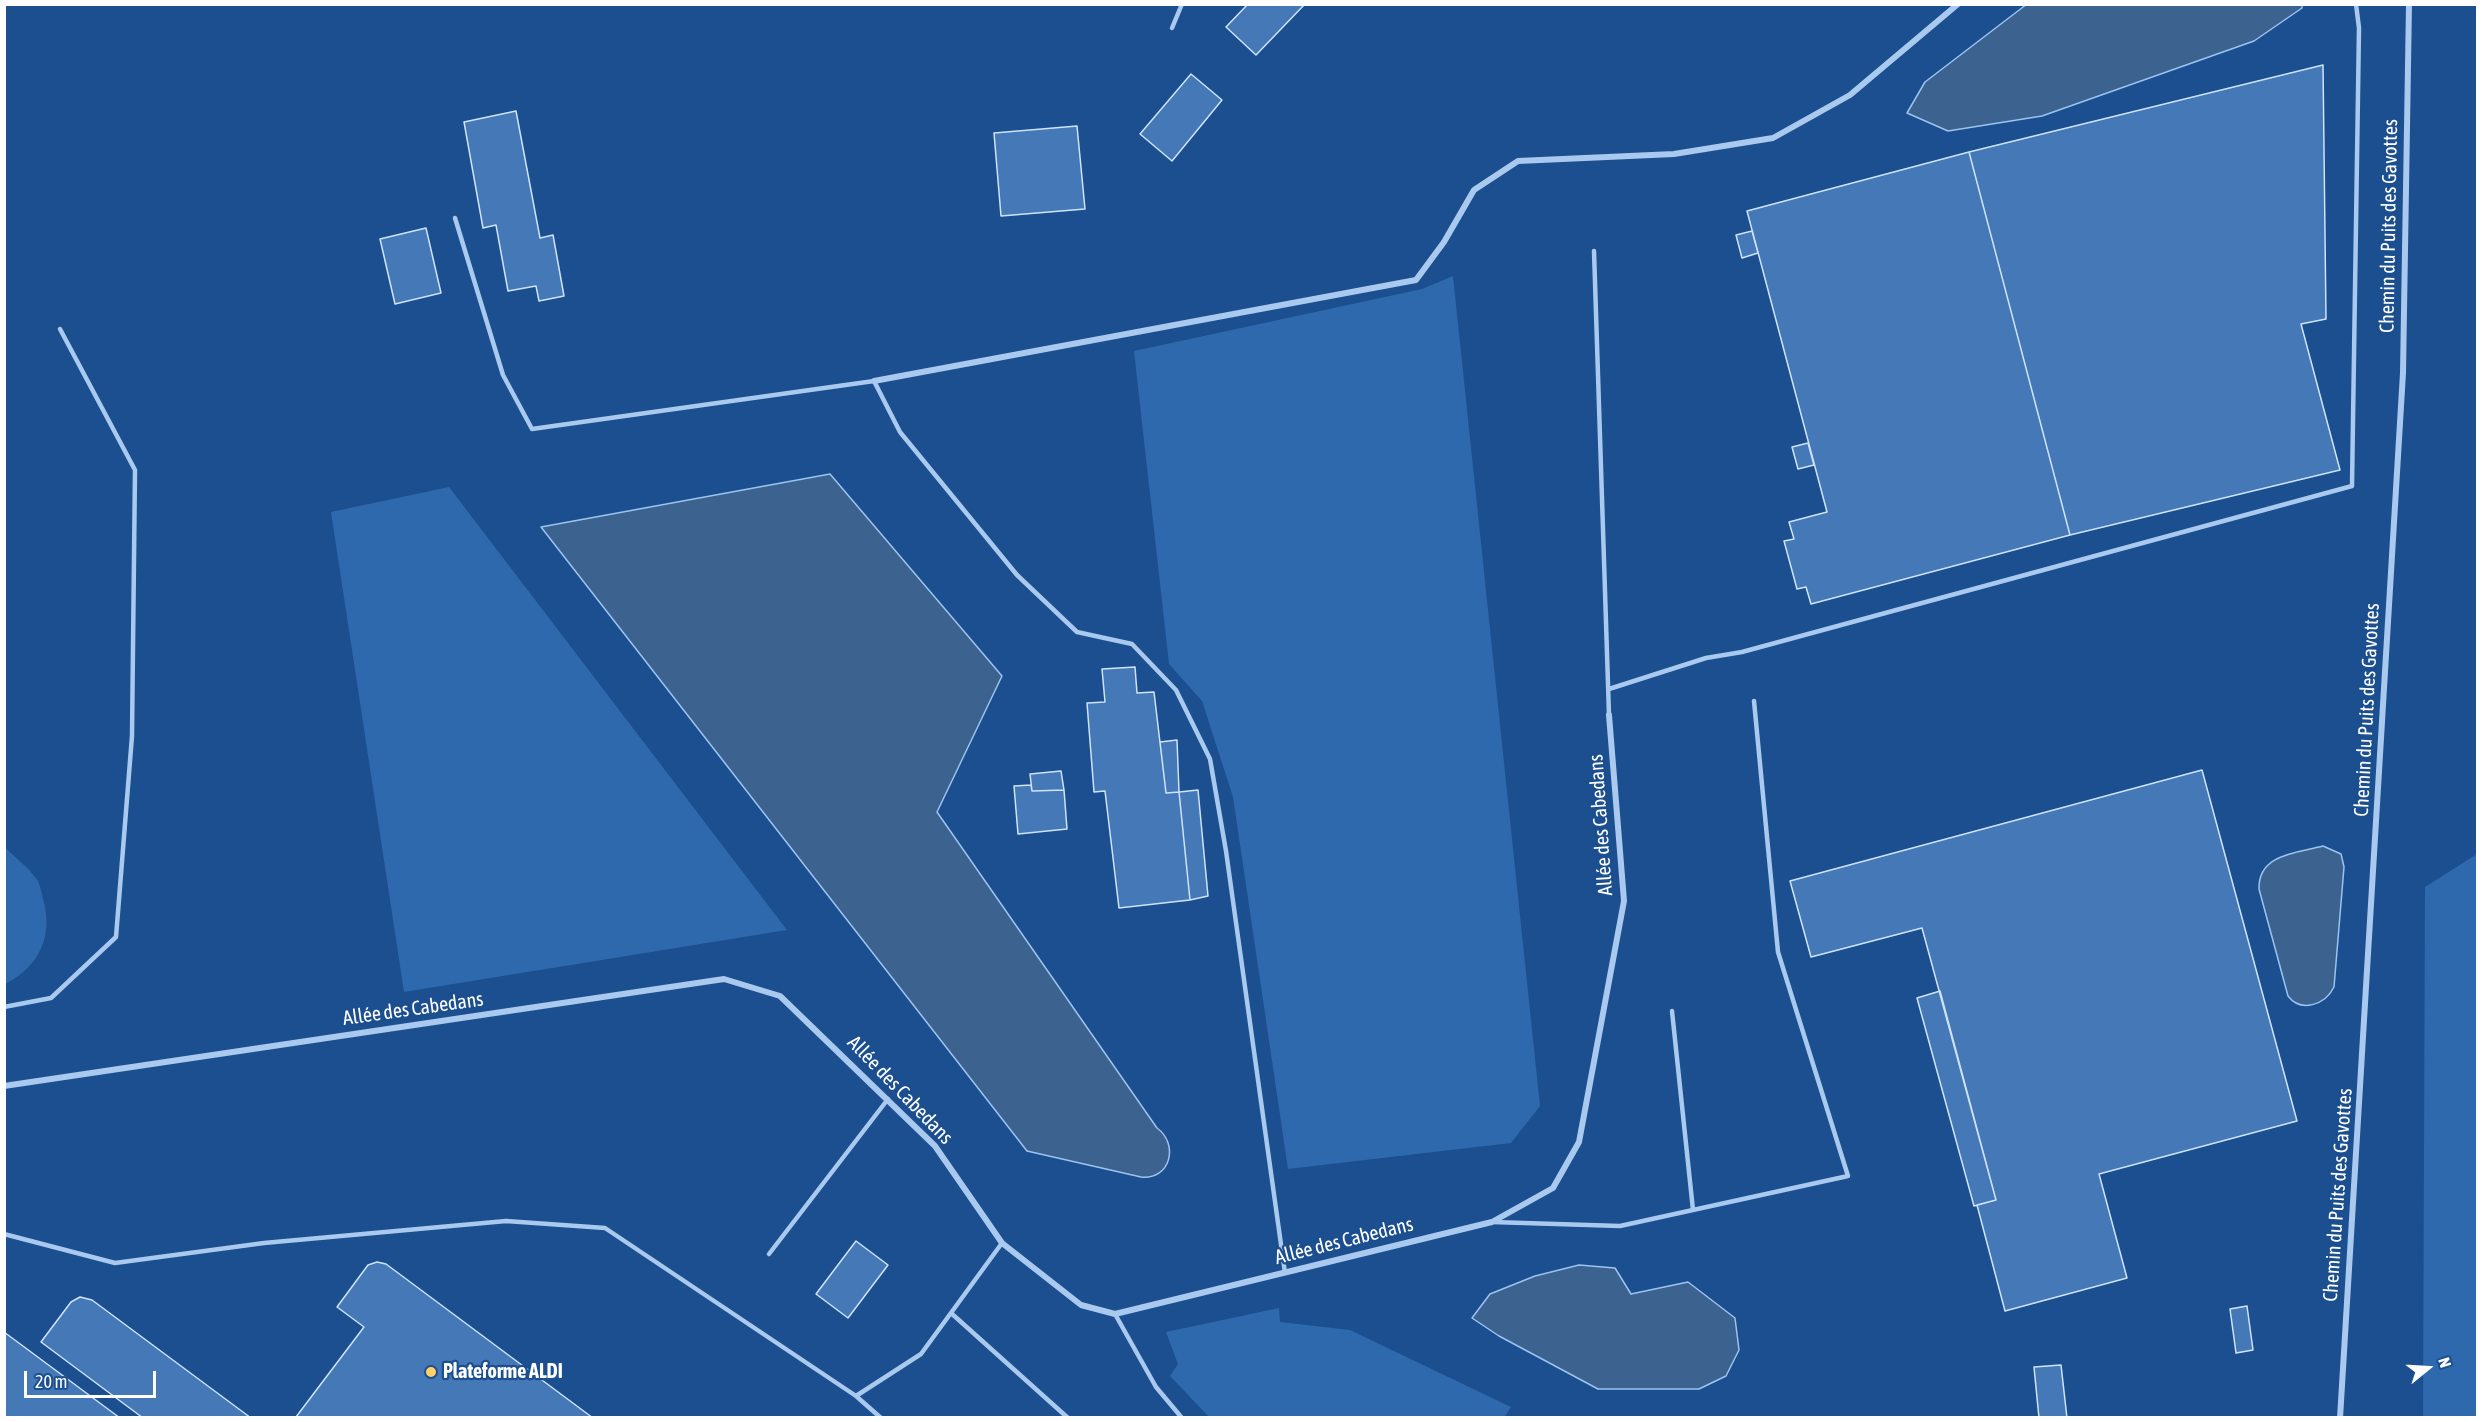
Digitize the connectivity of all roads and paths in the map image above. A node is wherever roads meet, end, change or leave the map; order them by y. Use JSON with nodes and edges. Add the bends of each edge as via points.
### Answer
{"nodes":[{"id":1,"x":1182,"y":4,"type":"edge"},
{"id":2,"x":1958,"y":4,"type":"edge"},
{"id":3,"x":2356,"y":4,"type":"edge"},
{"id":4,"x":2409,"y":4,"type":"edge"},
{"id":5,"x":1172,"y":28,"type":"dead end"},
{"id":6,"x":455,"y":218,"type":"dead end"},
{"id":7,"x":1594,"y":251,"type":"dead end"},
{"id":8,"x":60,"y":329,"type":"dead end"},
{"id":9,"x":874,"y":381,"type":"junction"},
{"id":10,"x":1609,"y":689,"type":"junction"},
{"id":11,"x":1754,"y":701,"type":"dead end"},
{"id":12,"x":1609,"y":715,"type":"joint"},
{"id":13,"x":4,"y":1007,"type":"edge"},
{"id":14,"x":1672,"y":1011,"type":"dead end"},
{"id":15,"x":4,"y":1086,"type":"edge"},
{"id":16,"x":888,"y":1099,"type":"junction"},
{"id":17,"x":1693,"y":1210,"type":"junction"},
{"id":18,"x":1492,"y":1222,"type":"junction"},
{"id":19,"x":4,"y":1234,"type":"edge"},
{"id":20,"x":1002,"y":1243,"type":"junction"},
{"id":21,"x":769,"y":1254,"type":"dead end"},
{"id":22,"x":1285,"y":1273,"type":"junction"},
{"id":23,"x":951,"y":1313,"type":"junction"},
{"id":24,"x":1115,"y":1314,"type":"junction"},
{"id":25,"x":856,"y":1396,"type":"junction"},
{"id":26,"x":881,"y":1418,"type":"edge"},
{"id":27,"x":1068,"y":1418,"type":"edge"},
{"id":28,"x":1182,"y":1418,"type":"edge"},
{"id":29,"x":2340,"y":1418,"type":"edge"}],
"edges":[{"from":1,"to":5,"type":"lane"},
{"from":2,"to":9,"type":"street","via":[[1850,95],[1773,138],[1674,154],[1518,161],[1474,190],[1416,280]]},
{"from":3,"to":10,"type":"lane","via":[[2359,28],[2352,486],[1742,652],[1706,658]]},
{"from":4,"to":29,"type":"street","name":"Chemin du Puits des Gavottes","via":[[2403,373]]},
{"from":6,"to":9,"type":"lane","via":[[503,375],[532,429]]},
{"from":7,"to":10,"type":"lane"},
{"from":8,"to":13,"type":"lane","via":[[135,470],[132,736],[116,937],[51,999]]},
{"from":9,"to":22,"type":"lane","via":[[900,432],[1017,575],[1077,632],[1132,644],[1176,690],[1210,759]]},
{"from":10,"to":12,"type":"lane"},
{"from":11,"to":17,"type":"lane","via":[[1778,952],[1848,1176]]},
{"from":12,"to":18,"type":"street","name":"Allée des Cabedans","via":[[1624,901],[1579,1142],[1553,1188]]},
{"from":14,"to":17,"type":"lane"},
{"from":15,"to":16,"type":"street","name":"Allée des Cabedans","via":[[724,979],[780,996]]},
{"from":16,"to":20,"type":"street","name":"Allée des Cabedans","via":[[935,1146]]},
{"from":16,"to":21,"type":"lane"},
{"from":17,"to":18,"type":"lane","via":[[1620,1226]]},
{"from":18,"to":22,"type":"street","name":"Allée des Cabedans"},
{"from":19,"to":25,"type":"lane","via":[[115,1263],[264,1243],[506,1221],[605,1228]]},
{"from":20,"to":23,"type":"lane"},
{"from":20,"to":24,"type":"street","name":"Allée des Cabedans","via":[[1081,1305]]},
{"from":22,"to":24,"type":"street","name":"Allée des Cabedans"},
{"from":23,"to":25,"type":"lane","via":[[921,1354]]},
{"from":23,"to":27,"type":"lane"},
{"from":24,"to":28,"type":"lane","via":[[1156,1387]]},
{"from":25,"to":26,"type":"lane"}]}
